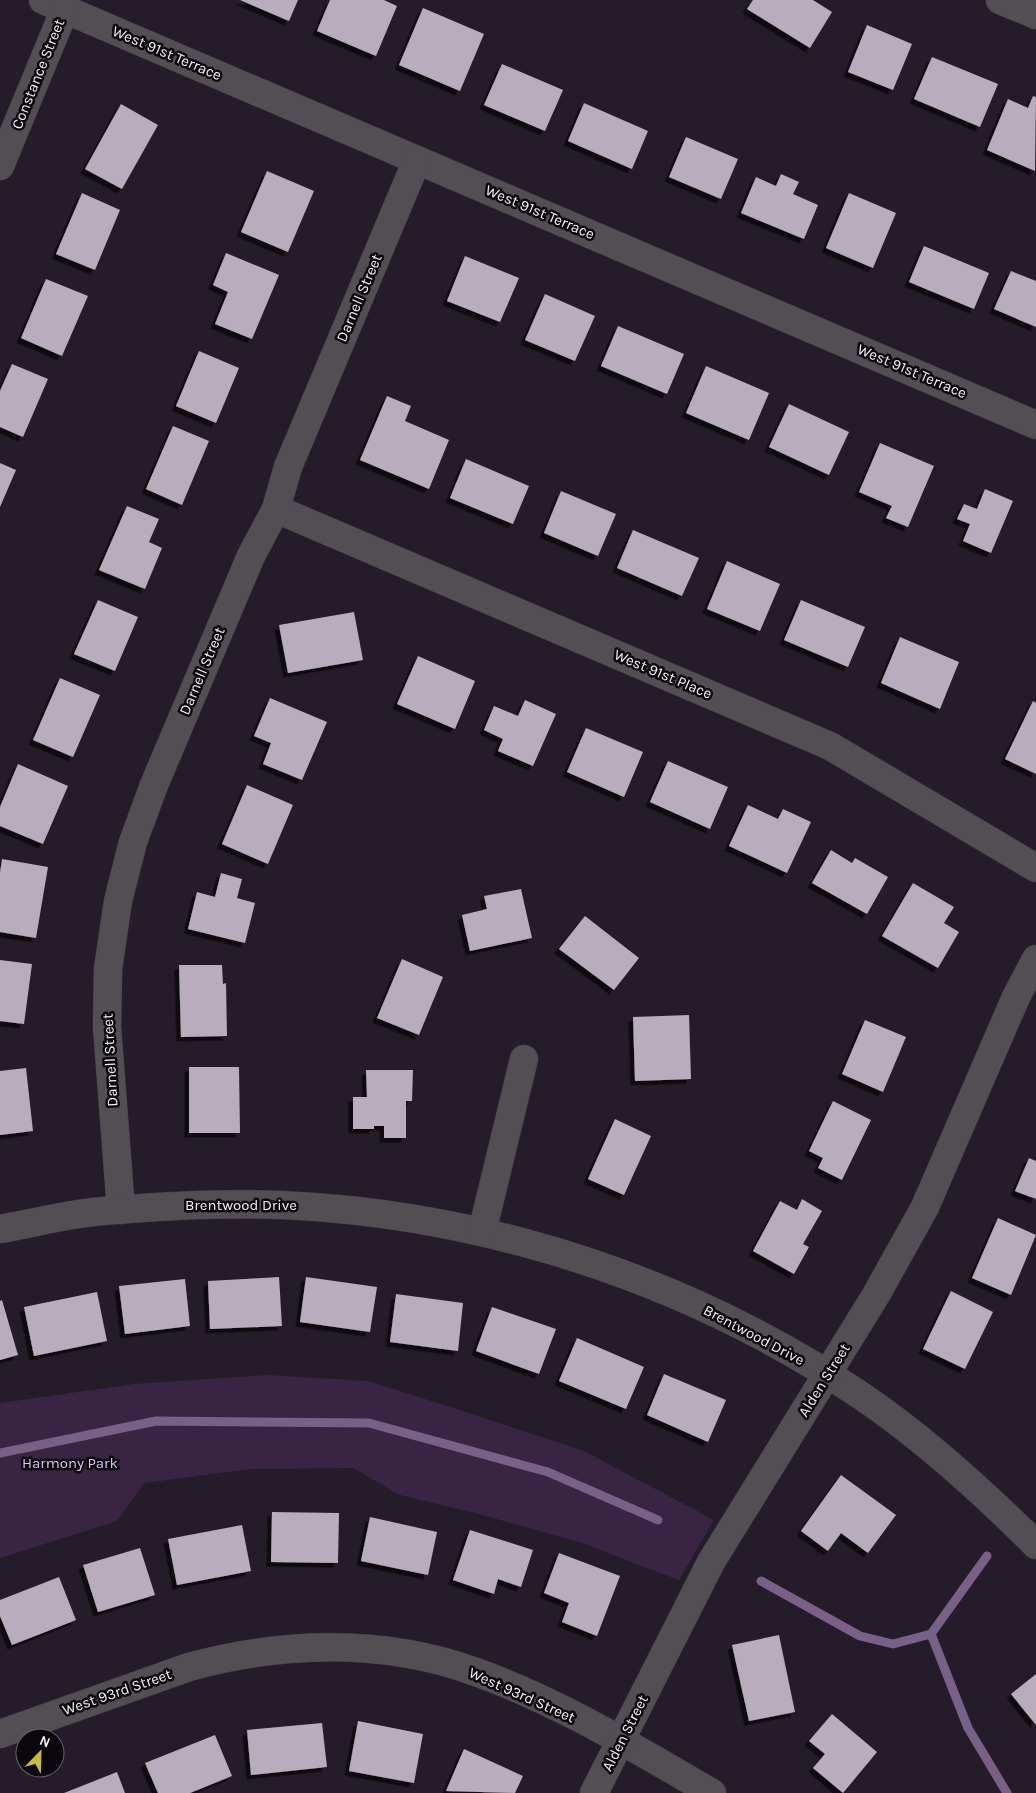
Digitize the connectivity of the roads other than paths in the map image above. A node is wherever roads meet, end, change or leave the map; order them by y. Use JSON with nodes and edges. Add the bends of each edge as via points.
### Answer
{"nodes":[{"id":1,"x":1000,"y":0,"type":"edge"},
{"id":2,"x":54,"y":4,"type":"edge"},
{"id":3,"x":1036,"y":15,"type":"edge"},
{"id":4,"x":417,"y":160,"type":"junction"},
{"id":5,"x":0,"y":166,"type":"edge"},
{"id":6,"x":1036,"y":425,"type":"edge"},
{"id":7,"x":276,"y":509,"type":"junction"},
{"id":8,"x":1036,"y":868,"type":"edge"},
{"id":9,"x":1036,"y":959,"type":"edge"},
{"id":10,"x":524,"y":1059,"type":"dead end"},
{"id":11,"x":121,"y":1210,"type":"junction"},
{"id":12,"x":0,"y":1229,"type":"edge"},
{"id":13,"x":482,"y":1232,"type":"junction"},
{"id":14,"x":827,"y":1375,"type":"junction"},
{"id":15,"x":1036,"y":1545,"type":"edge"},
{"id":16,"x":0,"y":1734,"type":"edge"},
{"id":17,"x":622,"y":1741,"type":"junction"},
{"id":18,"x":594,"y":1793,"type":"edge"},
{"id":19,"x":712,"y":1793,"type":"edge"}],
"edges":[{"from":1,"to":3,"type":"street"},
{"from":2,"to":4,"type":"street","name":"West 91st Terrace"},
{"from":2,"to":5,"type":"street","name":"Constance Street"},
{"from":4,"to":6,"type":"street","name":"West 91st Terrace"},
{"from":4,"to":7,"type":"street","name":"Darnell Street","via":[[288,467]]},
{"from":7,"to":8,"type":"street","name":"West 91st Place","via":[[830,746]]},
{"from":7,"to":11,"type":"street","name":"Darnell Street","via":[[251,556],[154,785],[133,842],[118,901],[108,969],[107,1027]]},
{"from":9,"to":14,"type":"street","name":"Alden Street","via":[[1016,997],[925,1207]]},
{"from":10,"to":13,"type":"street"},
{"from":11,"to":12,"type":"street","name":"Brentwood Drive","via":[[73,1215]]},
{"from":11,"to":13,"type":"street","name":"Brentwood Drive","via":[[207,1204],[296,1204],[394,1214]]},
{"from":13,"to":14,"type":"street","name":"Brentwood Drive","via":[[557,1251],[650,1283],[736,1322]]},
{"from":14,"to":15,"type":"street","name":"Brentwood Drive","via":[[917,1437],[977,1486]]},
{"from":14,"to":17,"type":"street","name":"Alden Street","via":[[711,1562]]},
{"from":16,"to":17,"type":"street","name":"West 93rd Street","via":[[218,1659],[283,1648],[340,1646],[399,1652],[471,1670],[514,1687]]},
{"from":17,"to":18,"type":"street","name":"Alden Street"},
{"from":17,"to":19,"type":"street","name":"West 93rd Street"}]}
